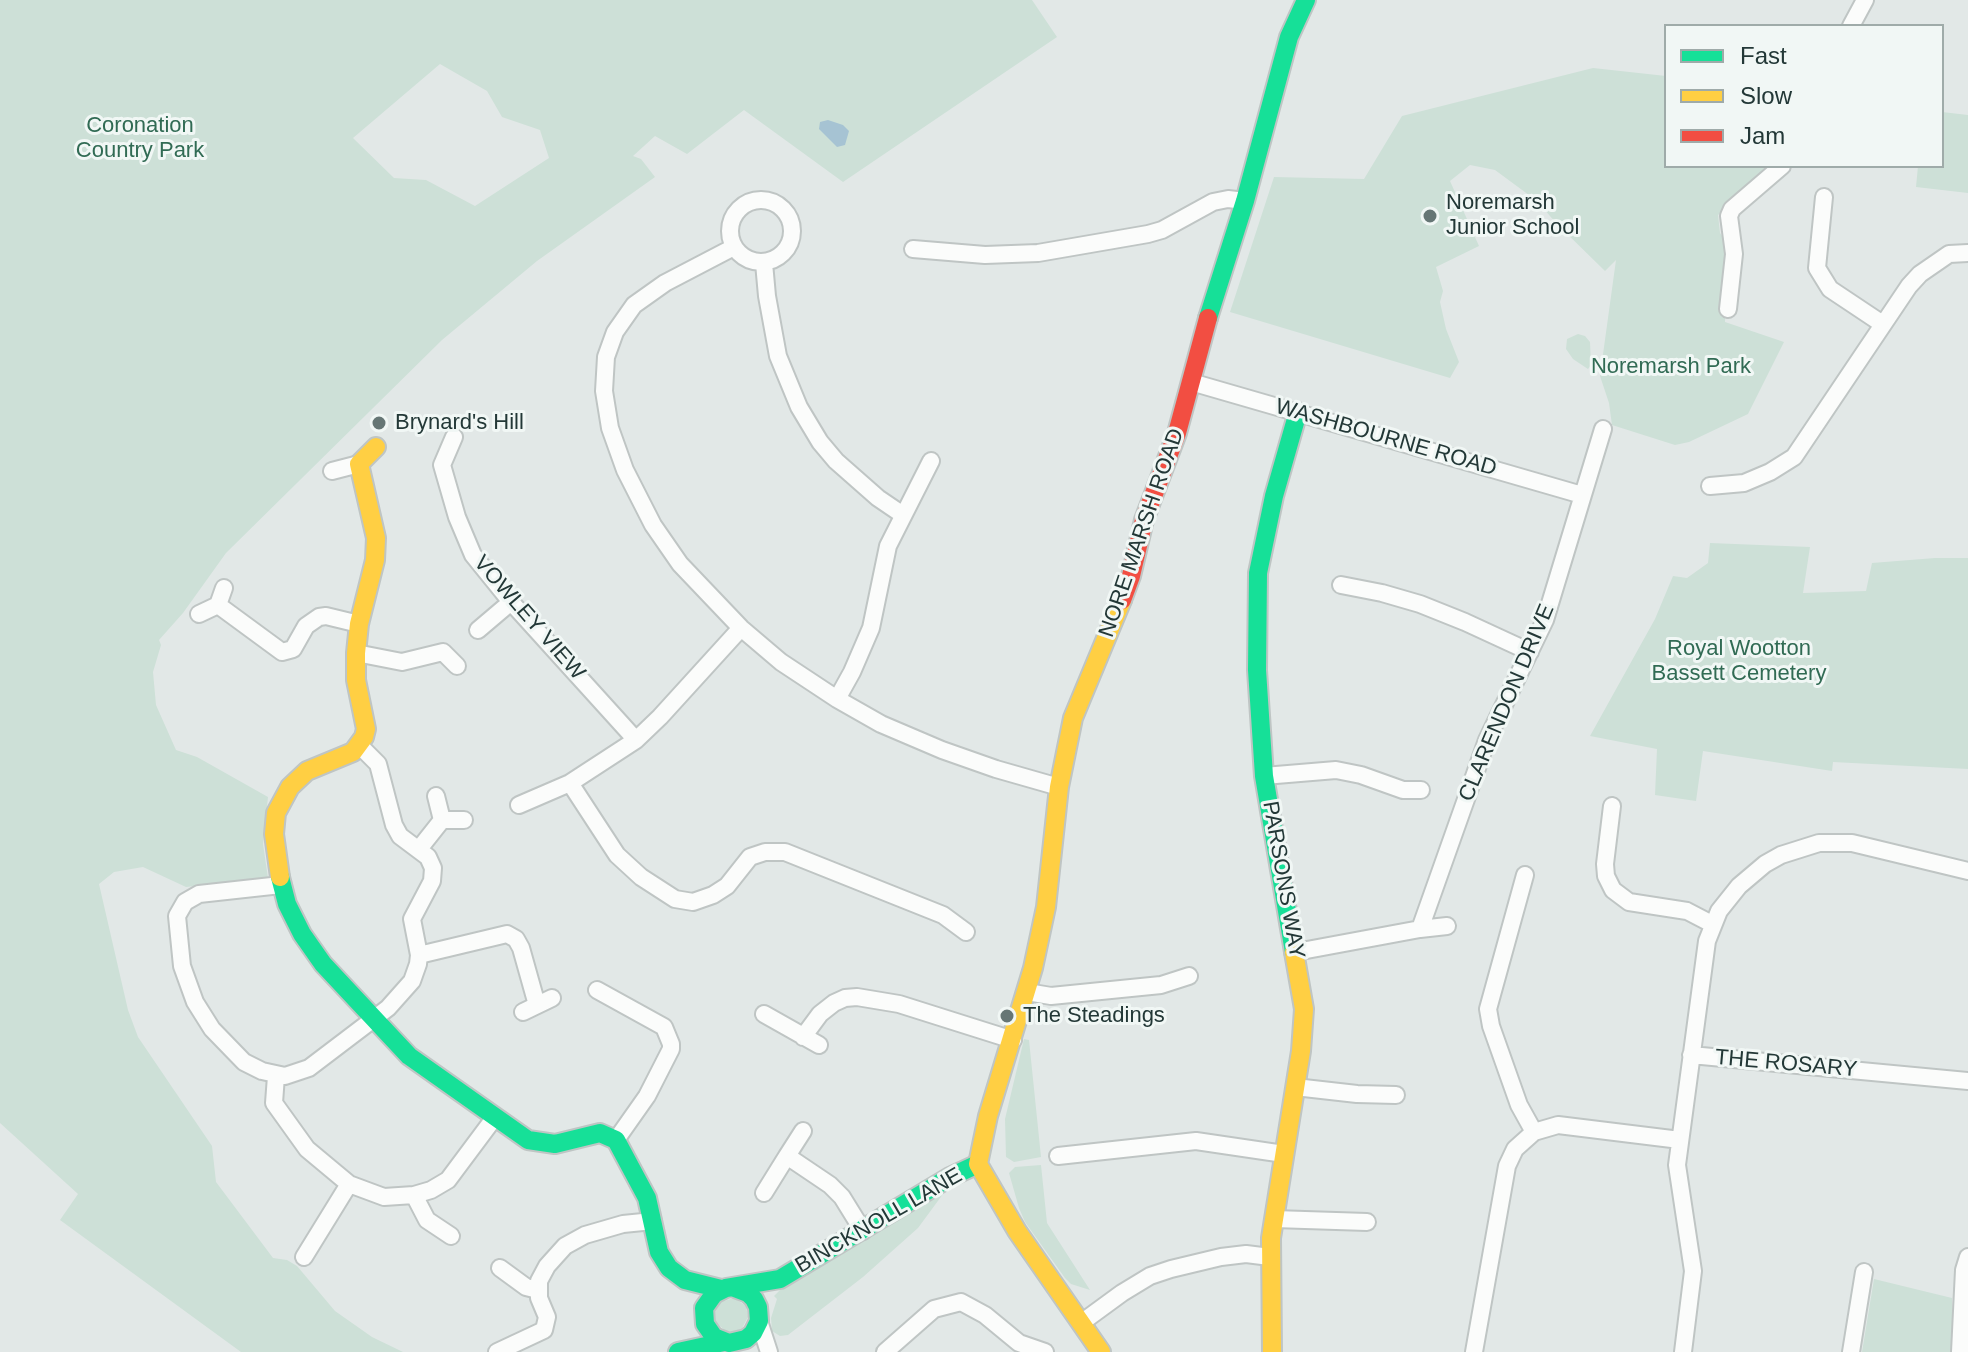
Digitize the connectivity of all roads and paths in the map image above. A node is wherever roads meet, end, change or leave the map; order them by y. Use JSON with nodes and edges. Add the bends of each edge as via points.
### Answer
{"nodes":[{"id":1,"x":1306,"y":0,"type":"edge"},
{"id":2,"x":1865,"y":0,"type":"edge"},
{"id":3,"x":1852,"y":24,"type":"edge"},
{"id":4,"x":1780,"y":168,"type":"edge"},
{"id":5,"x":1824,"y":197,"type":"dead end"},
{"id":6,"x":1245,"y":201,"type":"junction"},
{"id":7,"x":734,"y":247,"type":"junction"},
{"id":8,"x":913,"y":249,"type":"dead end"},
{"id":9,"x":1968,"y":253,"type":"edge"},
{"id":10,"x":764,"y":263,"type":"junction"},
{"id":11,"x":1728,"y":309,"type":"dead end"},
{"id":12,"x":1881,"y":323,"type":"junction"},
{"id":13,"x":1191,"y":382,"type":"junction"},
{"id":14,"x":1298,"y":412,"type":"junction"},
{"id":15,"x":1603,"y":429,"type":"dead end"},
{"id":16,"x":454,"y":437,"type":"dead end"},
{"id":17,"x":376,"y":447,"type":"dead end"},
{"id":18,"x":931,"y":461,"type":"dead end"},
{"id":19,"x":359,"y":464,"type":"junction"},
{"id":20,"x":332,"y":471,"type":"dead end"},
{"id":21,"x":1710,"y":486,"type":"dead end"},
{"id":22,"x":1582,"y":495,"type":"junction"},
{"id":23,"x":903,"y":515,"type":"junction"},
{"id":24,"x":1341,"y":585,"type":"dead end"},
{"id":25,"x":224,"y":588,"type":"dead end"},
{"id":26,"x":511,"y":602,"type":"junction"},
{"id":27,"x":218,"y":605,"type":"junction"},
{"id":28,"x":199,"y":614,"type":"dead end"},
{"id":29,"x":359,"y":624,"type":"junction"},
{"id":30,"x":741,"y":628,"type":"junction"},
{"id":31,"x":478,"y":630,"type":"dead end"},
{"id":32,"x":1530,"y":652,"type":"junction"},
{"id":33,"x":356,"y":653,"type":"junction"},
{"id":34,"x":457,"y":666,"type":"dead end"},
{"id":35,"x":837,"y":699,"type":"junction"},
{"id":36,"x":636,"y":740,"type":"junction"},
{"id":37,"x":359,"y":745,"type":"junction"},
{"id":38,"x":1264,"y":776,"type":"junction"},
{"id":39,"x":570,"y":783,"type":"junction"},
{"id":40,"x":1059,"y":787,"type":"junction"},
{"id":41,"x":1421,"y":790,"type":"dead end"},
{"id":42,"x":436,"y":796,"type":"dead end"},
{"id":43,"x":519,"y":805,"type":"dead end"},
{"id":44,"x":1612,"y":806,"type":"dead end"},
{"id":45,"x":442,"y":820,"type":"junction"},
{"id":46,"x":464,"y":820,"type":"dead end"},
{"id":47,"x":419,"y":849,"type":"junction"},
{"id":48,"x":1968,"y":871,"type":"edge"},
{"id":49,"x":1525,"y":875,"type":"dead end"},
{"id":50,"x":281,"y":885,"type":"junction"},
{"id":51,"x":1712,"y":924,"type":"junction"},
{"id":52,"x":1447,"y":926,"type":"dead end"},
{"id":53,"x":1420,"y":929,"type":"junction"},
{"id":54,"x":966,"y":932,"type":"dead end"},
{"id":55,"x":1296,"y":952,"type":"junction"},
{"id":56,"x":419,"y":955,"type":"junction"},
{"id":57,"x":1189,"y":976,"type":"dead end"},
{"id":58,"x":597,"y":990,"type":"dead end"},
{"id":59,"x":1027,"y":992,"type":"junction"},
{"id":60,"x":537,"y":1005,"type":"dead end"},
{"id":61,"x":764,"y":1014,"type":"dead end"},
{"id":62,"x":373,"y":1020,"type":"junction"},
{"id":63,"x":803,"y":1037,"type":"junction"},
{"id":64,"x":1013,"y":1040,"type":"junction"},
{"id":65,"x":819,"y":1045,"type":"dead end"},
{"id":66,"x":1691,"y":1055,"type":"junction"},
{"id":67,"x":276,"y":1076,"type":"junction"},
{"id":68,"x":1968,"y":1081,"type":"edge"},
{"id":69,"x":1295,"y":1087,"type":"junction"},
{"id":70,"x":1396,"y":1095,"type":"dead end"},
{"id":71,"x":495,"y":1117,"type":"junction"},
{"id":72,"x":803,"y":1131,"type":"dead end"},
{"id":73,"x":1534,"y":1132,"type":"junction"},
{"id":74,"x":616,"y":1140,"type":"junction"},
{"id":75,"x":1680,"y":1140,"type":"junction"},
{"id":76,"x":1284,"y":1154,"type":"junction"},
{"id":77,"x":787,"y":1156,"type":"junction"},
{"id":78,"x":1058,"y":1156,"type":"dead end"},
{"id":79,"x":978,"y":1164,"type":"junction"},
{"id":80,"x":349,"y":1184,"type":"junction"},
{"id":81,"x":764,"y":1193,"type":"dead end"},
{"id":82,"x":414,"y":1195,"type":"junction"},
{"id":83,"x":1274,"y":1219,"type":"junction"},
{"id":84,"x":653,"y":1221,"type":"junction"},
{"id":85,"x":1367,"y":1222,"type":"dead end"},
{"id":86,"x":863,"y":1231,"type":"junction"},
{"id":87,"x":451,"y":1236,"type":"dead end"},
{"id":88,"x":304,"y":1257,"type":"dead end"},
{"id":89,"x":1270,"y":1257,"type":"junction"},
{"id":90,"x":1968,"y":1257,"type":"edge"},
{"id":91,"x":500,"y":1268,"type":"dead end"},
{"id":92,"x":1864,"y":1272,"type":"dead end"},
{"id":93,"x":780,"y":1279,"type":"junction"},
{"id":94,"x":685,"y":1280,"type":"junction"},
{"id":95,"x":728,"y":1288,"type":"junction"},
{"id":96,"x":538,"y":1290,"type":"junction"},
{"id":97,"x":759,"y":1316,"type":"junction"},
{"id":98,"x":704,"y":1317,"type":"junction"},
{"id":99,"x":1081,"y":1323,"type":"junction"},
{"id":100,"x":733,"y":1341,"type":"junction"},
{"id":101,"x":769,"y":1351,"type":"edge"},
{"id":102,"x":497,"y":1352,"type":"edge"},
{"id":103,"x":679,"y":1352,"type":"edge"},
{"id":104,"x":885,"y":1352,"type":"edge"},
{"id":105,"x":1045,"y":1352,"type":"edge"},
{"id":106,"x":1101,"y":1352,"type":"edge"},
{"id":107,"x":1272,"y":1352,"type":"edge"},
{"id":108,"x":1474,"y":1352,"type":"edge"},
{"id":109,"x":1683,"y":1352,"type":"edge"},
{"id":110,"x":1851,"y":1352,"type":"edge"},
{"id":111,"x":1960,"y":1352,"type":"edge"}],
"edges":[{"from":1,"to":6,"type":"street","name":"NORE MARSH ROAD","via":[[1289,37]]},
{"from":2,"to":3,"type":"street"},
{"from":4,"to":11,"type":"street","via":[[1729,216],[1734,254]]},
{"from":5,"to":12,"type":"street","via":[[1817,268],[1830,289]]},
{"from":6,"to":8,"type":"street","via":[[1213,202],[1148,234],[1038,253]]},
{"from":6,"to":13,"type":"street","name":"NORE MARSH ROAD"},
{"from":7,"to":10,"type":"street","via":[[747,259]]},
{"from":7,"to":10,"type":"street","via":[[731,221],[742,206],[759,200],[776,203],[789,216],[793,233],[781,256]]},
{"from":7,"to":30,"type":"street","via":[[634,305],[615,332],[604,382],[610,428],[644,509],[680,564]]},
{"from":9,"to":12,"type":"street","via":[[1949,254],[1920,274]]},
{"from":10,"to":23,"type":"street","via":[[778,356],[809,427],[836,461]]},
{"from":12,"to":21,"type":"street","via":[[1794,457],[1744,483]]},
{"from":13,"to":14,"type":"street","name":"WASHBOURNE ROAD"},
{"from":13,"to":40,"type":"street","name":"NORE MARSH ROAD","via":[[1125,594],[1079,699]]},
{"from":14,"to":22,"type":"street","name":"WASHBOURNE ROAD"},
{"from":14,"to":38,"type":"street","name":"PARSONS WAY","via":[[1258,573]]},
{"from":15,"to":22,"type":"street","name":"CLARENDON DRIVE"},
{"from":16,"to":26,"type":"street","name":"VOWLEY VIEW","via":[[442,465],[457,517],[479,565]]},
{"from":17,"to":19,"type":"street"},
{"from":18,"to":23,"type":"street"},
{"from":19,"to":20,"type":"street"},
{"from":19,"to":29,"type":"street","via":[[376,538]]},
{"from":22,"to":32,"type":"street","name":"CLARENDON DRIVE","via":[[1545,620]]},
{"from":23,"to":35,"type":"street","via":[[883,560],[871,628]]},
{"from":24,"to":32,"type":"street","via":[[1420,604]]},
{"from":25,"to":27,"type":"street"},
{"from":26,"to":31,"type":"street"},
{"from":26,"to":36,"type":"street","name":"VOWLEY VIEW"},
{"from":27,"to":28,"type":"street"},
{"from":27,"to":29,"type":"street","via":[[282,652],[293,649],[306,626],[319,617]]},
{"from":29,"to":33,"type":"street"},
{"from":30,"to":35,"type":"street"},
{"from":30,"to":36,"type":"street"},
{"from":32,"to":53,"type":"street","name":"CLARENDON DRIVE","via":[[1487,740]]},
{"from":33,"to":34,"type":"street","via":[[402,662],[445,644]]},
{"from":33,"to":37,"type":"street","via":[[366,722]]},
{"from":35,"to":40,"type":"street","via":[[932,746]]},
{"from":36,"to":39,"type":"street"},
{"from":37,"to":47,"type":"street","via":[[378,764],[400,836]]},
{"from":37,"to":50,"type":"street","via":[[346,756],[307,771],[284,797],[274,834]]},
{"from":38,"to":41,"type":"street","via":[[1336,770],[1403,790]]},
{"from":38,"to":55,"type":"street","name":"PARSONS WAY"},
{"from":39,"to":43,"type":"street"},
{"from":39,"to":54,"type":"street","via":[[617,855],[675,899],[693,902],[713,895],[750,857],[785,852],[943,915]]},
{"from":40,"to":59,"type":"street","name":"NORE MARSH ROAD","via":[[1046,907]]},
{"from":42,"to":45,"type":"street"},
{"from":44,"to":51,"type":"street","via":[[1605,864],[1613,890],[1629,902],[1687,911]]},
{"from":45,"to":46,"type":"street"},
{"from":45,"to":47,"type":"street"},
{"from":47,"to":56,"type":"street","via":[[431,862],[433,874],[412,919]]},
{"from":48,"to":51,"type":"street","name":"THE ROSARY","via":[[1852,843],[1819,843],[1765,864],[1726,900]]},
{"from":49,"to":73,"type":"street","via":[[1488,1009],[1519,1105]]},
{"from":50,"to":62,"type":"street","via":[[302,934]]},
{"from":50,"to":67,"type":"street","via":[[199,894],[185,902],[177,916],[182,966],[203,1015],[244,1062]]},
{"from":51,"to":66,"type":"street","name":"THE ROSARY"},
{"from":52,"to":53,"type":"street"},
{"from":53,"to":55,"type":"street"},
{"from":55,"to":69,"type":"street","name":"PARSONS WAY","via":[[1304,1032]]},
{"from":56,"to":60,"type":"street","via":[[507,934],[521,948]]},
{"from":56,"to":62,"type":"street","via":[[412,981]]},
{"from":57,"to":59,"type":"street","via":[[1163,992]]},
{"from":58,"to":74,"type":"street","via":[[664,1027],[671,1044],[647,1096]]},
{"from":59,"to":64,"type":"street","name":"NORE MARSH ROAD"},
{"from":61,"to":63,"type":"street"},
{"from":62,"to":67,"type":"street","via":[[309,1068]]},
{"from":62,"to":71,"type":"street","via":[[409,1056]]},
{"from":63,"to":64,"type":"street","via":[[834,1003],[857,997],[899,1004]]},
{"from":63,"to":65,"type":"street"},
{"from":64,"to":79,"type":"street","name":"NORE MARSH ROAD"},
{"from":66,"to":68,"type":"street","name":"THE ROSARY"},
{"from":66,"to":75,"type":"street"},
{"from":67,"to":80,"type":"street","via":[[277,1109],[315,1157]]},
{"from":69,"to":70,"type":"street"},
{"from":69,"to":76,"type":"street","name":"PARSONS WAY"},
{"from":71,"to":74,"type":"street","via":[[538,1143],[600,1133]]},
{"from":71,"to":82,"type":"street","via":[[448,1180]]},
{"from":72,"to":77,"type":"street"},
{"from":73,"to":75,"type":"street","via":[[1558,1125]]},
{"from":73,"to":108,"type":"street","via":[[1515,1149],[1507,1166]]},
{"from":74,"to":84,"type":"street","via":[[647,1198]]},
{"from":75,"to":109,"type":"street","via":[[1677,1175],[1693,1271]]},
{"from":76,"to":78,"type":"street","via":[[1196,1141]]},
{"from":76,"to":83,"type":"street","name":"PARSONS WAY"},
{"from":77,"to":81,"type":"street"},
{"from":77,"to":86,"type":"street","via":[[830,1185]]},
{"from":79,"to":86,"type":"street","name":"BINCKNOLL LANE"},
{"from":79,"to":99,"type":"street"},
{"from":80,"to":82,"type":"street","via":[[384,1197]]},
{"from":80,"to":88,"type":"street"},
{"from":82,"to":87,"type":"street","via":[[427,1220]]},
{"from":83,"to":85,"type":"street"},
{"from":83,"to":89,"type":"street","name":"PARSONS WAY"},
{"from":84,"to":94,"type":"street","via":[[659,1252]]},
{"from":84,"to":96,"type":"street","via":[[623,1224],[569,1242],[547,1266]]},
{"from":86,"to":93,"type":"street","name":"BINCKNOLL LANE"},
{"from":89,"to":99,"type":"street","via":[[1221,1257],[1150,1276]]},
{"from":89,"to":107,"type":"street","name":"PARSONS WAY"},
{"from":90,"to":111,"type":"street"},
{"from":91,"to":96,"type":"street"},
{"from":92,"to":110,"type":"street"},
{"from":93,"to":95,"type":"street","name":"BINCKNOLL LANE"},
{"from":93,"to":97,"type":"street","name":"BINCKNOLL LANE"},
{"from":94,"to":95,"type":"street"},
{"from":94,"to":98,"type":"street"},
{"from":95,"to":97,"type":"street","via":[[751,1296]]},
{"from":95,"to":98,"type":"street","via":[[708,1300]]},
{"from":96,"to":102,"type":"street","via":[[547,1317],[544,1330]]},
{"from":97,"to":100,"type":"street","via":[[753,1333]]},
{"from":97,"to":101,"type":"street"},
{"from":98,"to":100,"type":"street","via":[[711,1334]]},
{"from":98,"to":103,"type":"street","via":[[695,1337]]},
{"from":99,"to":106,"type":"street"},
{"from":100,"to":101,"type":"street"},
{"from":100,"to":103,"type":"street"},
{"from":104,"to":105,"type":"street","via":[[934,1309],[961,1302],[1019,1343]]}]}
